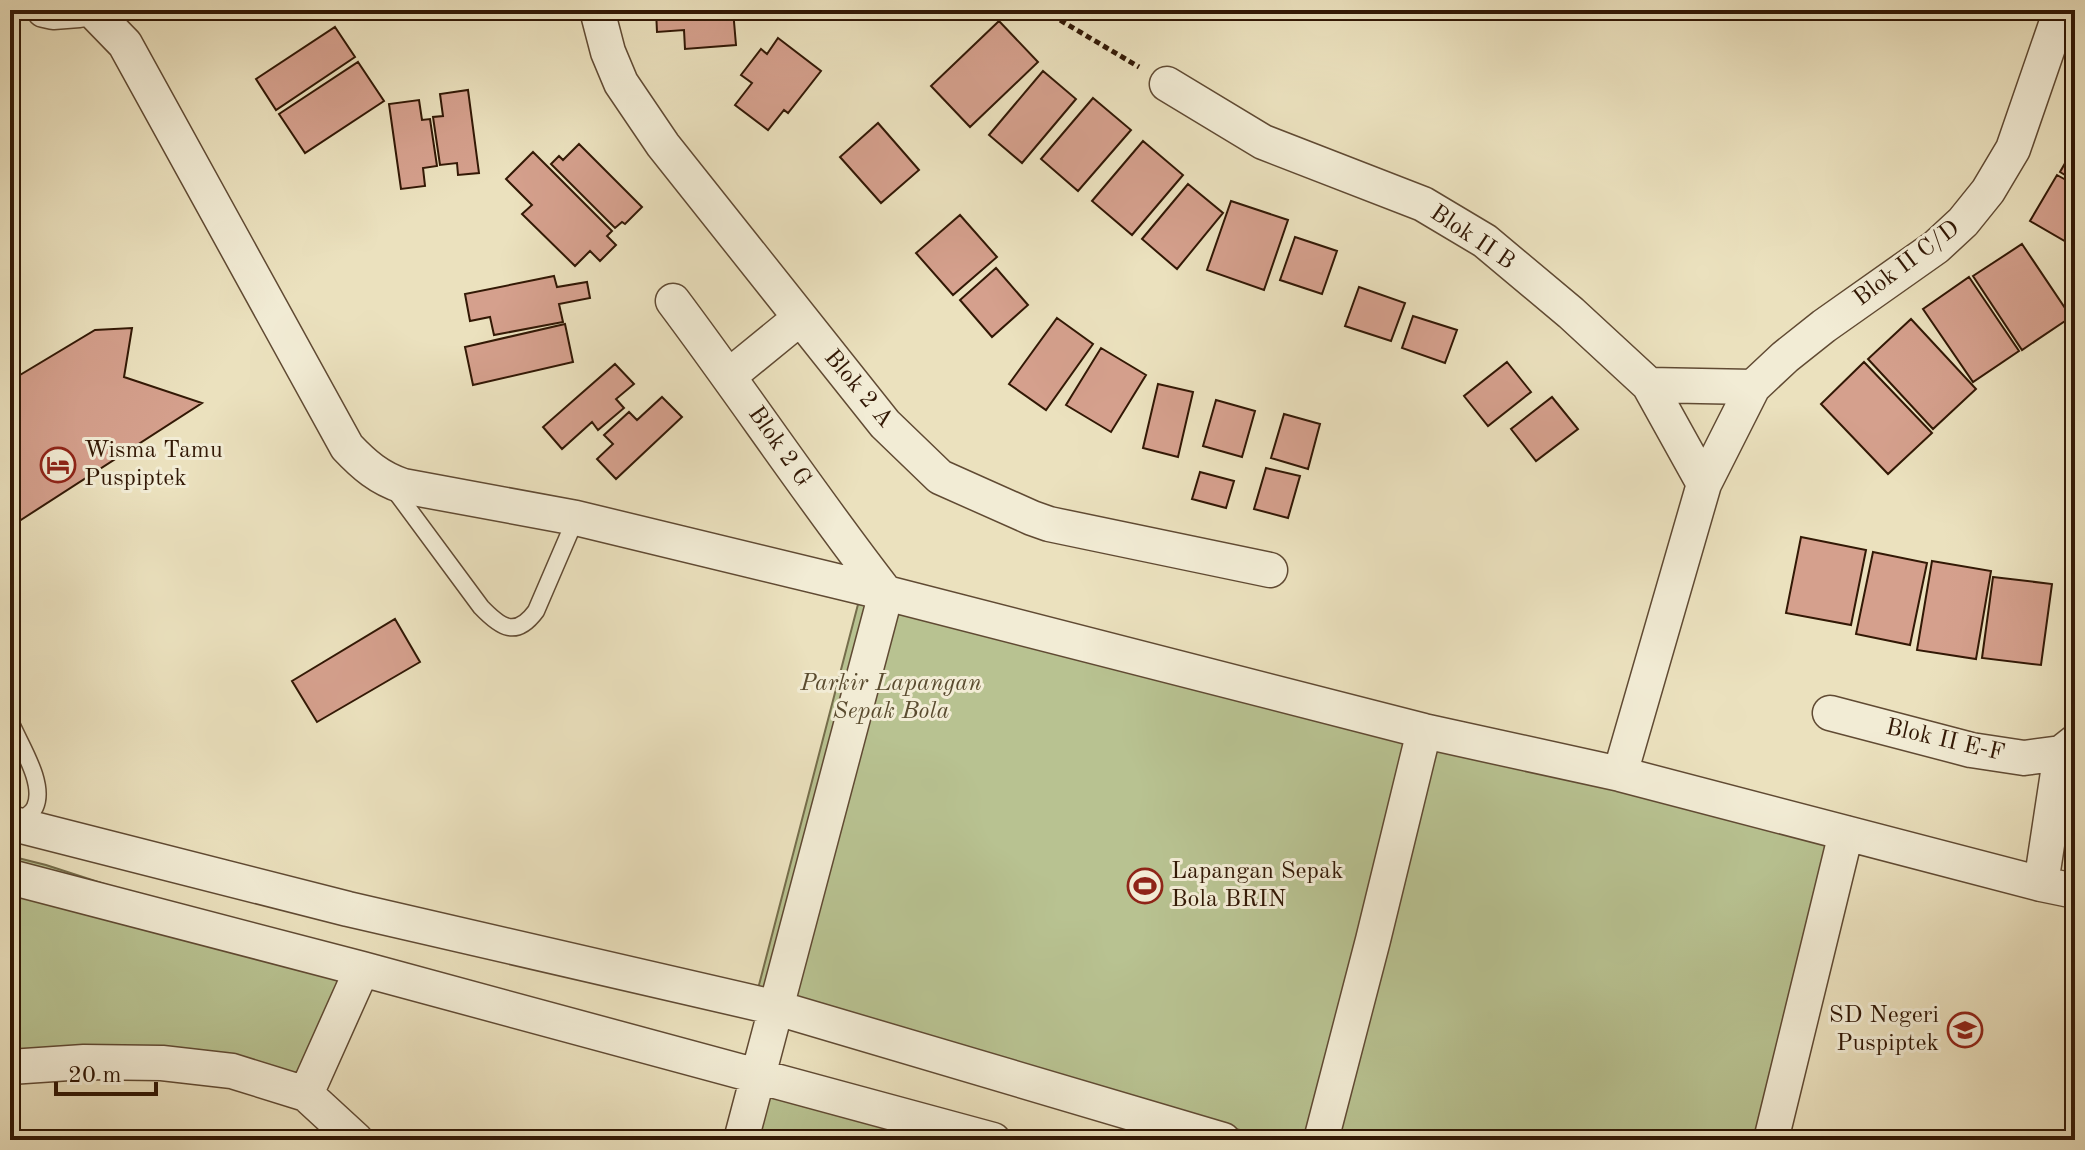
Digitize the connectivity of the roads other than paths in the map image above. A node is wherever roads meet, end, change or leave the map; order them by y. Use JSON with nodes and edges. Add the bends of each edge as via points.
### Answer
{"nodes":[{"id":1,"x":44,"y":10,"type":"edge"},
{"id":2,"x":79,"y":10,"type":"edge"},
{"id":3,"x":92,"y":10,"type":"edge"},
{"id":4,"x":597,"y":10,"type":"edge"},
{"id":5,"x":2061,"y":10,"type":"edge"},
{"id":6,"x":1167,"y":84,"type":"road end"},
{"id":7,"x":673,"y":301,"type":"dead end"},
{"id":8,"x":800,"y":318,"type":"junction"},
{"id":9,"x":729,"y":376,"type":"junction"},
{"id":10,"x":1649,"y":385,"type":"junction"},
{"id":11,"x":1753,"y":387,"type":"junction"},
{"id":12,"x":389,"y":482,"type":"junction"},
{"id":13,"x":1704,"y":484,"type":"junction"},
{"id":14,"x":576,"y":518,"type":"junction"},
{"id":15,"x":1270,"y":570,"type":"dead end"},
{"id":16,"x":886,"y":593,"type":"junction"},
{"id":17,"x":1830,"y":713,"type":"dead end"},
{"id":18,"x":10,"y":721,"type":"edge"},
{"id":19,"x":1424,"y":731,"type":"junction"},
{"id":20,"x":2068,"y":748,"type":"edge"},
{"id":21,"x":1620,"y":774,"type":"junction"},
{"id":22,"x":12,"y":829,"type":"edge"},
{"id":23,"x":1846,"y":833,"type":"junction"},
{"id":24,"x":10,"y":877,"type":"edge"},
{"id":25,"x":2041,"y":884,"type":"junction"},
{"id":26,"x":2075,"y":891,"type":"edge"},
{"id":27,"x":362,"y":969,"type":"junction"},
{"id":28,"x":777,"y":1008,"type":"junction"},
{"id":29,"x":10,"y":1067,"type":"edge"},
{"id":30,"x":758,"y":1077,"type":"junction"},
{"id":31,"x":306,"y":1094,"type":"junction"},
{"id":32,"x":356,"y":1140,"type":"edge"},
{"id":33,"x":741,"y":1140,"type":"edge"},
{"id":34,"x":993,"y":1140,"type":"edge"},
{"id":35,"x":1223,"y":1140,"type":"edge"},
{"id":36,"x":1321,"y":1140,"type":"edge"},
{"id":37,"x":1771,"y":1140,"type":"edge"}],
"edges":[{"from":1,"to":2,"type":"street"},
{"from":3,"to":12,"type":"street","via":[[125,44],[347,447]]},
{"from":4,"to":8,"type":"street","name":"Blok 2 A","via":[[621,83],[663,145]]},
{"from":5,"to":11,"type":"street","name":"Blok II C/D","via":[[2013,149],[1980,202],[1936,247],[1824,326]]},
{"from":6,"to":10,"type":"street","name":"Blok II B","via":[[1263,142],[1423,204],[1485,241]]},
{"from":7,"to":9,"type":"street","name":"Blok 2 G"},
{"from":8,"to":9,"type":"street"},
{"from":8,"to":15,"type":"street","name":"Blok 2 A","via":[[885,424],[940,477],[1049,524]]},
{"from":9,"to":16,"type":"street","name":"Blok 2 G"},
{"from":10,"to":11,"type":"street"},
{"from":10,"to":13,"type":"street","name":"Blok II B"},
{"from":11,"to":13,"type":"street","name":"Blok II C/D"},
{"from":12,"to":14,"type":"street"},
{"from":12,"to":14,"type":"lane","via":[[481,607],[512,628],[536,611]]},
{"from":13,"to":21,"type":"street","name":"Blok II C/D"},
{"from":14,"to":16,"type":"street"},
{"from":16,"to":19,"type":"street"},
{"from":16,"to":28,"type":"street"},
{"from":17,"to":20,"type":"street","name":"Blok II E-F","via":[[1971,750],[2024,758]]},
{"from":18,"to":22,"type":"lane","via":[[39,794],[34,810]]},
{"from":19,"to":21,"type":"street"},
{"from":19,"to":36,"type":"street"},
{"from":20,"to":25,"type":"street"},
{"from":21,"to":23,"type":"street"},
{"from":22,"to":28,"type":"street"},
{"from":23,"to":25,"type":"street"},
{"from":23,"to":37,"type":"street"},
{"from":24,"to":27,"type":"street"},
{"from":25,"to":26,"type":"street"},
{"from":27,"to":30,"type":"street"},
{"from":27,"to":31,"type":"street"},
{"from":28,"to":30,"type":"street"},
{"from":28,"to":35,"type":"street"},
{"from":29,"to":31,"type":"street","via":[[162,1063],[232,1071]]},
{"from":30,"to":33,"type":"street"},
{"from":30,"to":34,"type":"street"},
{"from":31,"to":32,"type":"street"}]}
